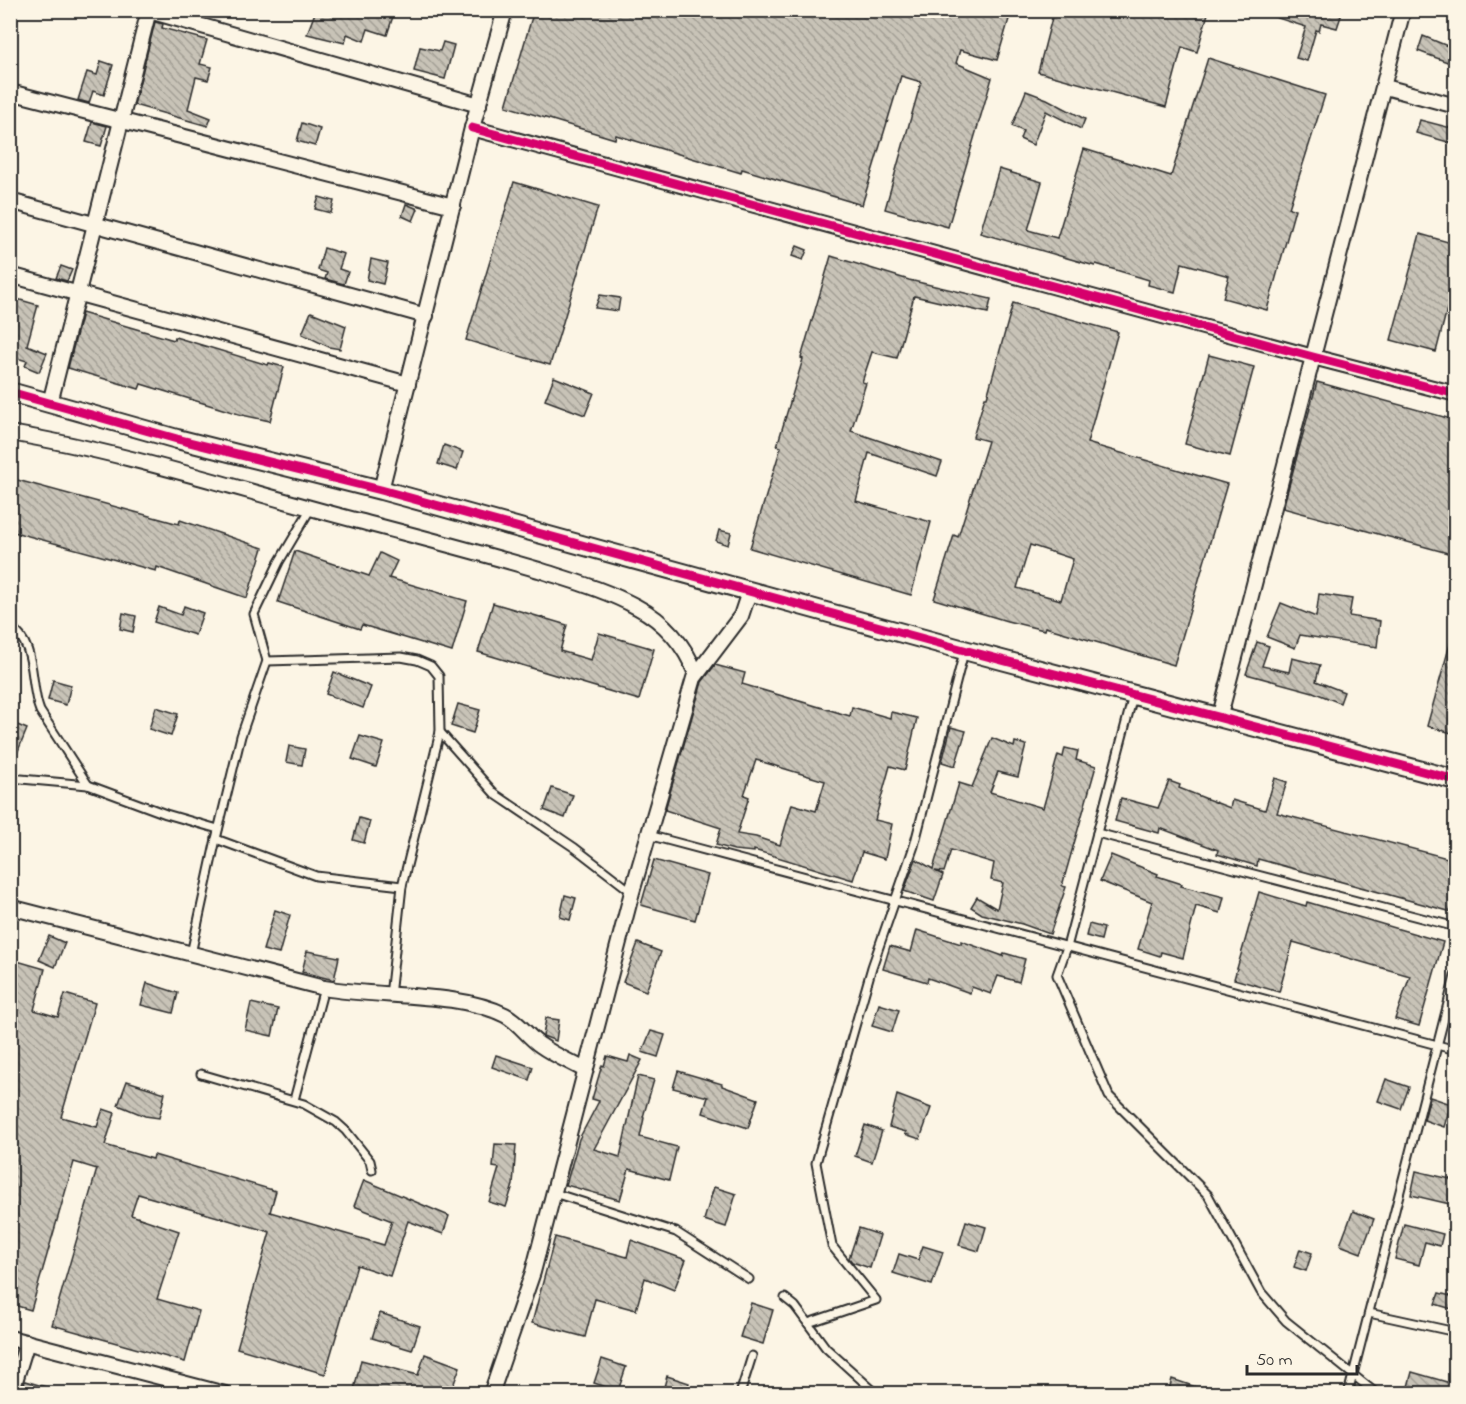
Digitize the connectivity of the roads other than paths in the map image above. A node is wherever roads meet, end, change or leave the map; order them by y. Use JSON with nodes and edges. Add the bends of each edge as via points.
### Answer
{"nodes":[{"id":1,"x":505,"y":10,"type":"edge"},
{"id":2,"x":1403,"y":10,"type":"edge"},
{"id":3,"x":148,"y":11,"type":"edge"},
{"id":4,"x":1385,"y":87,"type":"junction"},
{"id":5,"x":10,"y":92,"type":"edge"},
{"id":6,"x":479,"y":105,"type":"junction"},
{"id":7,"x":1455,"y":106,"type":"edge"},
{"id":8,"x":122,"y":119,"type":"junction"},
{"id":9,"x":472,"y":128,"type":"junction"},
{"id":10,"x":10,"y":201,"type":"edge"},
{"id":11,"x":453,"y":206,"type":"junction"},
{"id":12,"x":97,"y":224,"type":"junction"},
{"id":13,"x":10,"y":275,"type":"edge"},
{"id":14,"x":79,"y":294,"type":"junction"},
{"id":15,"x":426,"y":316,"type":"junction"},
{"id":16,"x":1312,"y":357,"type":"junction"},
{"id":17,"x":408,"y":384,"type":"junction"},
{"id":18,"x":10,"y":392,"type":"edge"},
{"id":19,"x":1455,"y":394,"type":"edge"},
{"id":20,"x":50,"y":403,"type":"junction"},
{"id":21,"x":10,"y":433,"type":"edge"},
{"id":22,"x":381,"y":490,"type":"junction"},
{"id":23,"x":311,"y":508,"type":"junction"},
{"id":24,"x":749,"y":592,"type":"junction"},
{"id":25,"x":10,"y":627,"type":"edge"},
{"id":26,"x":964,"y":650,"type":"junction"},
{"id":27,"x":267,"y":661,"type":"junction"},
{"id":28,"x":696,"y":674,"type":"junction"},
{"id":29,"x":1133,"y":695,"type":"junction"},
{"id":30,"x":1219,"y":719,"type":"junction"},
{"id":31,"x":441,"y":732,"type":"junction"},
{"id":32,"x":10,"y":778,"type":"edge"},
{"id":33,"x":1455,"y":780,"type":"edge"},
{"id":34,"x":88,"y":785,"type":"junction"},
{"id":35,"x":218,"y":830,"type":"junction"},
{"id":36,"x":1097,"y":833,"type":"junction"},
{"id":37,"x":648,"y":835,"type":"junction"},
{"id":38,"x":216,"y":839,"type":"junction"},
{"id":39,"x":402,"y":886,"type":"junction"},
{"id":40,"x":632,"y":892,"type":"junction"},
{"id":41,"x":895,"y":901,"type":"junction"},
{"id":42,"x":10,"y":907,"type":"edge"},
{"id":43,"x":1455,"y":927,"type":"edge"},
{"id":44,"x":1067,"y":947,"type":"junction"},
{"id":45,"x":191,"y":954,"type":"junction"},
{"id":46,"x":1455,"y":972,"type":"edge"},
{"id":47,"x":324,"y":988,"type":"junction"},
{"id":48,"x":390,"y":996,"type":"junction"},
{"id":49,"x":1437,"y":1045,"type":"junction"},
{"id":50,"x":1455,"y":1050,"type":"edge"},
{"id":51,"x":585,"y":1070,"type":"junction"},
{"id":52,"x":201,"y":1074,"type":"dead end"},
{"id":53,"x":294,"y":1100,"type":"junction"},
{"id":54,"x":372,"y":1170,"type":"dead end"},
{"id":55,"x":554,"y":1193,"type":"junction"},
{"id":56,"x":749,"y":1279,"type":"dead end"},
{"id":57,"x":786,"y":1298,"type":"dead end"},
{"id":58,"x":1369,"y":1313,"type":"junction"},
{"id":59,"x":808,"y":1323,"type":"junction"},
{"id":60,"x":1455,"y":1332,"type":"edge"},
{"id":61,"x":10,"y":1338,"type":"edge"},
{"id":62,"x":27,"y":1342,"type":"junction"},
{"id":63,"x":752,"y":1356,"type":"dead end"},
{"id":64,"x":1353,"y":1375,"type":"junction"},
{"id":65,"x":11,"y":1394,"type":"edge"},
{"id":66,"x":225,"y":1394,"type":"edge"},
{"id":67,"x":491,"y":1394,"type":"edge"},
{"id":68,"x":740,"y":1394,"type":"edge"},
{"id":69,"x":877,"y":1394,"type":"edge"},
{"id":70,"x":1348,"y":1394,"type":"edge"},
{"id":71,"x":1377,"y":1394,"type":"edge"}],
"edges":[{"from":1,"to":6,"type":"street"},
{"from":2,"to":4,"type":"street"},
{"from":3,"to":6,"type":"street"},
{"from":3,"to":8,"type":"street"},
{"from":4,"to":7,"type":"street"},
{"from":4,"to":16,"type":"street"},
{"from":5,"to":8,"type":"street"},
{"from":6,"to":9,"type":"street"},
{"from":8,"to":11,"type":"street"},
{"from":8,"to":12,"type":"street"},
{"from":9,"to":11,"type":"street"},
{"from":9,"to":16,"type":"street"},
{"from":10,"to":12,"type":"street"},
{"from":11,"to":15,"type":"street"},
{"from":12,"to":14,"type":"street"},
{"from":12,"to":15,"type":"street"},
{"from":13,"to":14,"type":"street"},
{"from":14,"to":17,"type":"street"},
{"from":14,"to":20,"type":"street"},
{"from":15,"to":17,"type":"street"},
{"from":16,"to":19,"type":"street"},
{"from":16,"to":30,"type":"street"},
{"from":17,"to":22,"type":"street"},
{"from":18,"to":20,"type":"street"},
{"from":20,"to":22,"type":"street"},
{"from":21,"to":23,"type":"street","via":[[108,453]]},
{"from":22,"to":24,"type":"street"},
{"from":23,"to":27,"type":"lane","via":[[279,561],[254,614]]},
{"from":23,"to":28,"type":"street","via":[[602,590],[639,608],[668,629]]},
{"from":24,"to":26,"type":"street"},
{"from":24,"to":28,"type":"street","via":[[741,616]]},
{"from":25,"to":34,"type":"lane","via":[[24,639],[28,650],[40,711]]},
{"from":26,"to":29,"type":"street"},
{"from":26,"to":41,"type":"lane","via":[[914,846]]},
{"from":27,"to":31,"type":"lane","via":[[401,657],[417,660],[431,666],[439,676]]},
{"from":27,"to":35,"type":"lane","via":[[241,736]]},
{"from":28,"to":37,"type":"street"},
{"from":29,"to":30,"type":"street"},
{"from":29,"to":36,"type":"lane"},
{"from":30,"to":33,"type":"street"},
{"from":31,"to":39,"type":"lane"},
{"from":31,"to":40,"type":"lane","via":[[495,794]]},
{"from":32,"to":34,"type":"lane"},
{"from":34,"to":35,"type":"lane"},
{"from":35,"to":38,"type":"lane"},
{"from":36,"to":43,"type":"lane"},
{"from":36,"to":44,"type":"lane"},
{"from":37,"to":40,"type":"street"},
{"from":37,"to":41,"type":"lane"},
{"from":38,"to":39,"type":"lane","via":[[316,876]]},
{"from":38,"to":45,"type":"lane"},
{"from":39,"to":48,"type":"lane"},
{"from":40,"to":51,"type":"street"},
{"from":41,"to":44,"type":"lane"},
{"from":41,"to":59,"type":"lane","via":[[816,1162],[832,1246],[876,1300]]},
{"from":42,"to":45,"type":"street"},
{"from":44,"to":49,"type":"lane"},
{"from":44,"to":64,"type":"lane","via":[[1058,975],[1109,1096],[1208,1195],[1273,1307]]},
{"from":45,"to":47,"type":"street"},
{"from":46,"to":49,"type":"lane"},
{"from":47,"to":48,"type":"street"},
{"from":47,"to":53,"type":"lane"},
{"from":48,"to":51,"type":"street","via":[[482,1006],[507,1016],[540,1045]]},
{"from":49,"to":50,"type":"lane"},
{"from":49,"to":58,"type":"lane"},
{"from":51,"to":55,"type":"street"},
{"from":52,"to":53,"type":"lane"},
{"from":53,"to":54,"type":"lane","via":[[341,1126],[370,1161]]},
{"from":55,"to":56,"type":"lane","via":[[676,1232]]},
{"from":55,"to":67,"type":"street","via":[[533,1272]]},
{"from":57,"to":59,"type":"lane"},
{"from":58,"to":60,"type":"lane"},
{"from":58,"to":64,"type":"lane"},
{"from":59,"to":69,"type":"lane","via":[[826,1348]]},
{"from":61,"to":62,"type":"street"},
{"from":62,"to":65,"type":"street"},
{"from":62,"to":66,"type":"street"},
{"from":63,"to":68,"type":"lane"},
{"from":64,"to":70,"type":"lane"},
{"from":64,"to":71,"type":"lane"}]}
